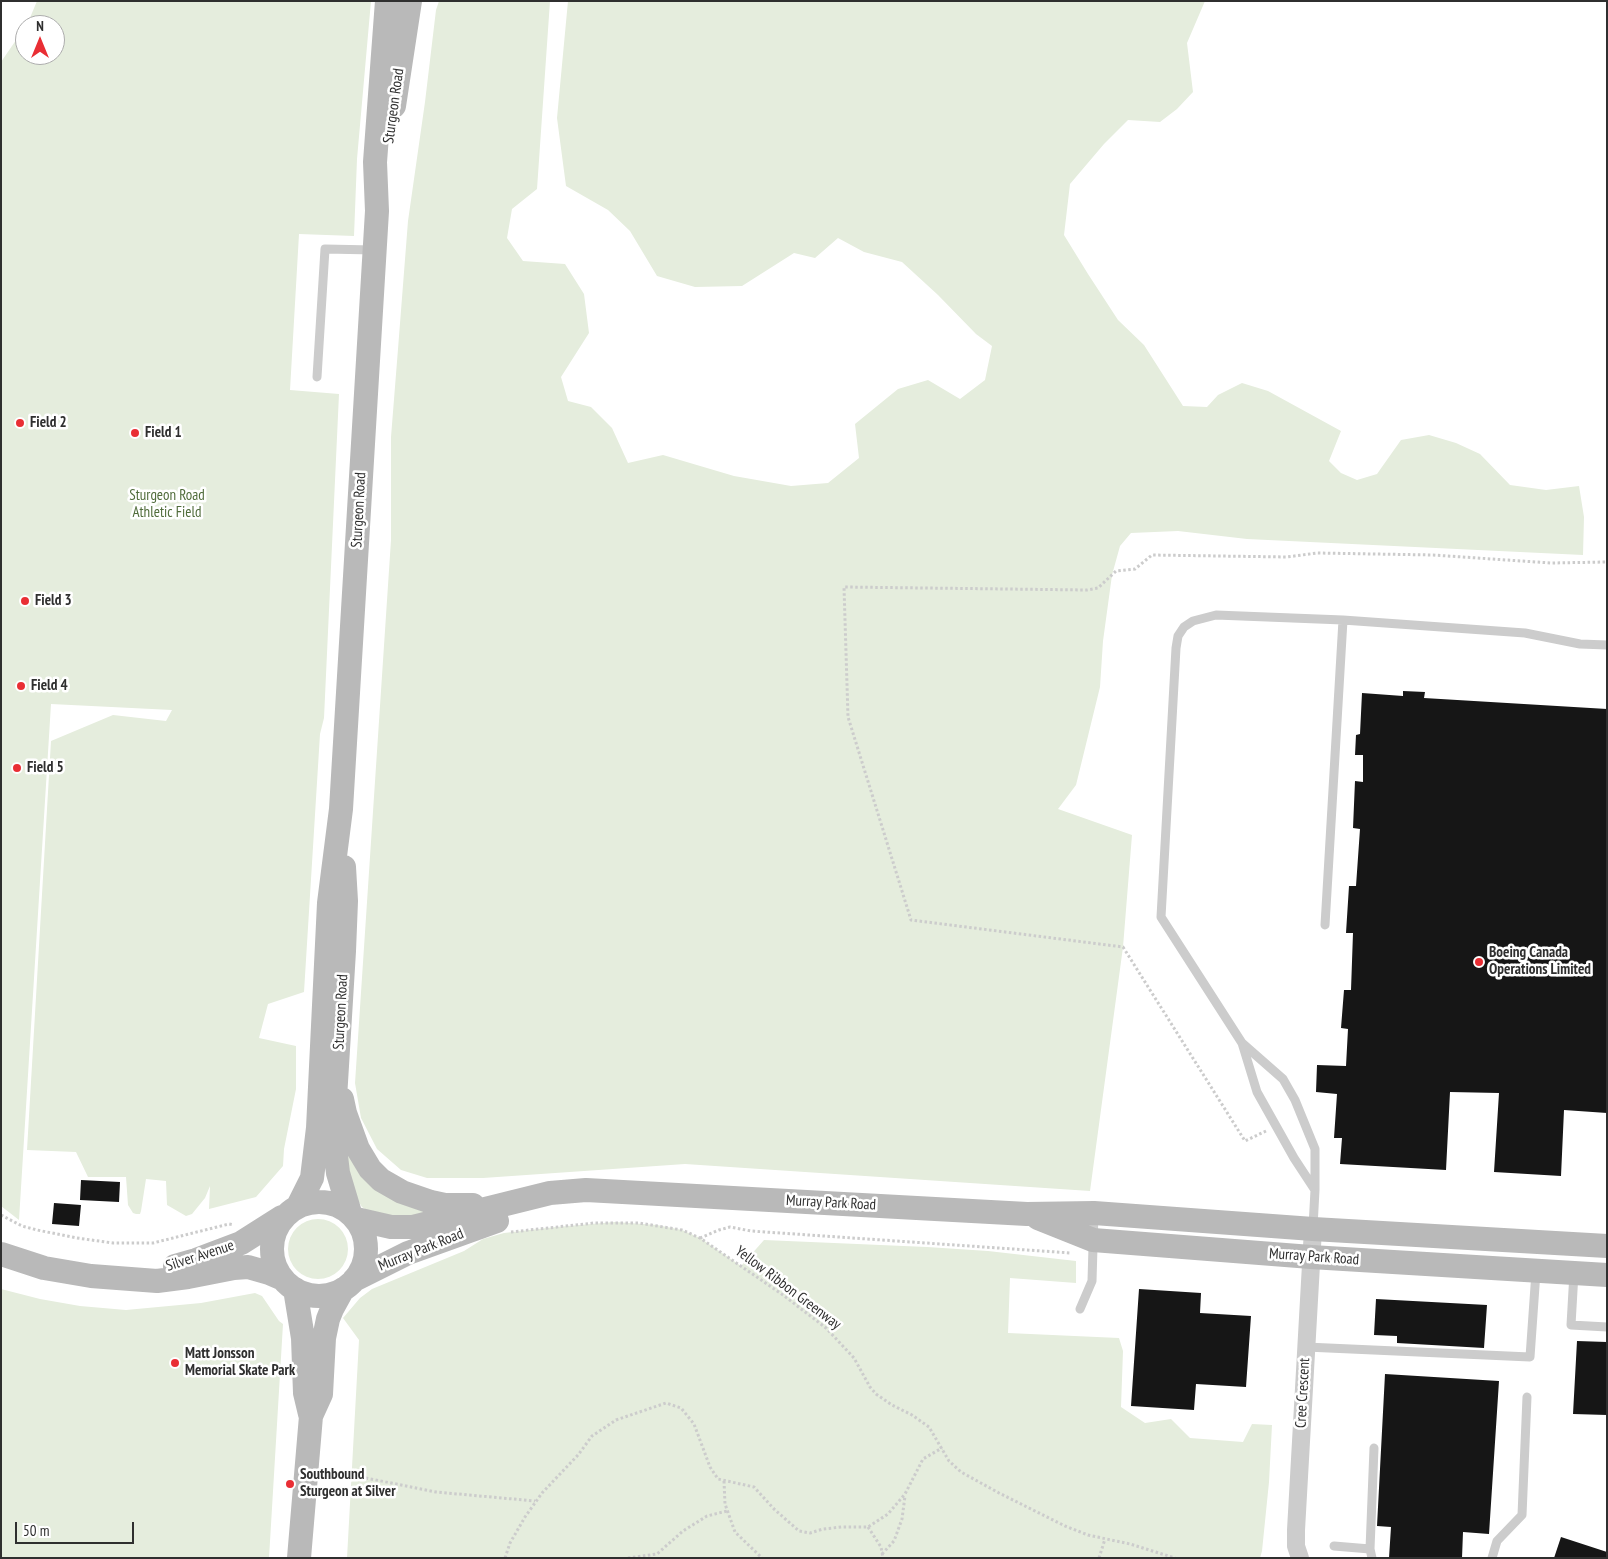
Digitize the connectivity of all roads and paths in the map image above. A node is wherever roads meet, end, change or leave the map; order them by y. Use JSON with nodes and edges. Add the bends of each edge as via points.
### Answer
{"nodes":[{"id":1,"x":387,"y":1,"type":"edge"},
{"id":2,"x":410,"y":1,"type":"edge"},
{"id":3,"x":377,"y":211,"type":"junction"},
{"id":4,"x":374,"y":250,"type":"junction"},
{"id":5,"x":317,"y":376,"type":"dead end"},
{"id":6,"x":1607,"y":562,"type":"edge"},
{"id":7,"x":1343,"y":620,"type":"junction"},
{"id":8,"x":1607,"y":645,"type":"edge"},
{"id":9,"x":341,"y":809,"type":"junction"},
{"id":10,"x":1325,"y":925,"type":"dead end"},
{"id":11,"x":1242,"y":1043,"type":"junction"},
{"id":12,"x":338,"y":1072,"type":"junction"},
{"id":13,"x":1266,"y":1130,"type":"dead end"},
{"id":14,"x":1315,"y":1190,"type":"junction"},
{"id":15,"x":636,"y":1192,"type":"junction"},
{"id":16,"x":508,"y":1204,"type":"junction"},
{"id":17,"x":291,"y":1211,"type":"junction"},
{"id":18,"x":1094,"y":1213,"type":"junction"},
{"id":19,"x":1027,"y":1214,"type":"junction"},
{"id":20,"x":1,"y":1215,"type":"edge"},
{"id":21,"x":353,"y":1216,"type":"junction"},
{"id":22,"x":1313,"y":1229,"type":"junction"},
{"id":23,"x":237,"y":1232,"type":"dead end"},
{"id":24,"x":504,"y":1233,"type":"dead end"},
{"id":25,"x":1093,"y":1240,"type":"junction"},
{"id":26,"x":1607,"y":1246,"type":"edge"},
{"id":27,"x":1,"y":1254,"type":"edge"},
{"id":28,"x":1311,"y":1257,"type":"junction"},
{"id":29,"x":1536,"y":1270,"type":"junction"},
{"id":30,"x":1574,"y":1273,"type":"junction"},
{"id":31,"x":1607,"y":1275,"type":"edge"},
{"id":32,"x":109,"y":1277,"type":"junction"},
{"id":33,"x":289,"y":1284,"type":"junction"},
{"id":34,"x":349,"y":1285,"type":"junction"},
{"id":35,"x":1080,"y":1309,"type":"dead end"},
{"id":36,"x":1607,"y":1327,"type":"edge"},
{"id":37,"x":1306,"y":1347,"type":"junction"},
{"id":38,"x":1527,"y":1397,"type":"dead end"},
{"id":39,"x":311,"y":1416,"type":"junction"},
{"id":40,"x":942,"y":1448,"type":"junction"},
{"id":41,"x":1374,"y":1448,"type":"dead end"},
{"id":42,"x":351,"y":1475,"type":"dead end"},
{"id":43,"x":724,"y":1480,"type":"junction"},
{"id":44,"x":905,"y":1494,"type":"junction"},
{"id":45,"x":536,"y":1501,"type":"junction"},
{"id":46,"x":727,"y":1511,"type":"junction"},
{"id":47,"x":868,"y":1526,"type":"junction"},
{"id":48,"x":1106,"y":1539,"type":"junction"},
{"id":49,"x":1334,"y":1546,"type":"dead end"},
{"id":50,"x":1371,"y":1553,"type":"edge"},
{"id":51,"x":882,"y":1556,"type":"edge"},
{"id":52,"x":299,"y":1558,"type":"edge"},
{"id":53,"x":505,"y":1558,"type":"edge"},
{"id":54,"x":628,"y":1558,"type":"edge"},
{"id":55,"x":762,"y":1558,"type":"edge"},
{"id":56,"x":1099,"y":1558,"type":"edge"},
{"id":57,"x":1176,"y":1558,"type":"edge"},
{"id":58,"x":1300,"y":1558,"type":"edge"},
{"id":59,"x":1492,"y":1558,"type":"edge"}],
"edges":[{"from":1,"to":3,"type":"main road","name":"Sturgeon Road","via":[[375,162]]},
{"from":2,"to":3,"type":"main road","name":"Sturgeon Road"},
{"from":3,"to":4,"type":"main road","name":"Sturgeon Road"},
{"from":4,"to":5,"type":"lane","via":[[325,249]]},
{"from":4,"to":9,"type":"main road","name":"Sturgeon Road"},
{"from":6,"to":13,"type":"path","via":[[1551,563],[1432,555],[1327,553],[1287,557],[1152,555],[1135,569],[1116,571],[1098,588],[1087,590],[844,587],[848,717],[911,920],[1123,947],[1246,1141]]},
{"from":7,"to":8,"type":"lane","via":[[1525,632],[1580,644]]},
{"from":7,"to":10,"type":"lane"},
{"from":7,"to":11,"type":"lane","via":[[1216,615],[1192,621],[1178,636],[1161,917]]},
{"from":9,"to":12,"type":"main road","name":"Sturgeon Road","via":[[346,901]]},
{"from":9,"to":17,"type":"main road","name":"Sturgeon Road","via":[[329,903],[317,1149],[312,1178]]},
{"from":11,"to":14,"type":"lane","via":[[1257,1092]]},
{"from":11,"to":14,"type":"lane","via":[[1283,1079],[1295,1100],[1315,1149]]},
{"from":12,"to":16,"type":"main road","via":[[345,1113],[358,1149],[370,1169],[382,1180],[402,1192],[445,1205]]},
{"from":12,"to":21,"type":"main road","name":"Sturgeon Road","via":[[333,1131],[335,1152],[338,1173]]},
{"from":14,"to":22,"type":"lane"},
{"from":15,"to":16,"type":"main road","name":"Murray Park Road","via":[[567,1190]]},
{"from":15,"to":19,"type":"main road","name":"Murray Park Road"},
{"from":15,"to":34,"type":"main road","name":"Murray Park Road","via":[[580,1198],[458,1234],[408,1253]]},
{"from":16,"to":21,"type":"main road","name":"Murray Park Road","via":[[413,1227],[391,1227]]},
{"from":17,"to":21,"type":"main road","via":[[325,1202]]},
{"from":17,"to":32,"type":"main road","name":"Silver Avenue","via":[[241,1243],[196,1260]]},
{"from":17,"to":33,"type":"main road","via":[[275,1231],[271,1247],[274,1264]]},
{"from":18,"to":19,"type":"main road","name":"Murray Park Road"},
{"from":18,"to":22,"type":"main road","name":"Murray Park Road"},
{"from":18,"to":25,"type":"lane"},
{"from":19,"to":25,"type":"main road","name":"Murray Park Road"},
{"from":20,"to":23,"type":"path","via":[[22,1226],[99,1242],[154,1243],[229,1224],[234,1225]]},
{"from":21,"to":34,"type":"main road","via":[[364,1234],[366,1251],[362,1267]]},
{"from":22,"to":26,"type":"main road","name":"Murray Park Road"},
{"from":22,"to":28,"type":"street","name":"Cree Crescent"},
{"from":24,"to":40,"type":"path","name":"Yellow Ribbon Greenway","via":[[594,1223],[631,1223],[682,1230],[700,1238],[826,1328],[854,1358],[870,1388],[921,1421]]},
{"from":25,"to":28,"type":"main road","name":"Murray Park Road"},
{"from":25,"to":35,"type":"lane","via":[[1092,1280]]},
{"from":27,"to":32,"type":"main road","name":"Silver Avenue","via":[[68,1274]]},
{"from":28,"to":29,"type":"main road","name":"Murray Park Road"},
{"from":28,"to":37,"type":"street","name":"Cree Crescent"},
{"from":29,"to":30,"type":"main road","name":"Murray Park Road"},
{"from":29,"to":37,"type":"lane","via":[[1530,1357]]},
{"from":30,"to":31,"type":"main road","name":"Murray Park Road"},
{"from":30,"to":36,"type":"lane","via":[[1571,1325]]},
{"from":32,"to":33,"type":"main road","name":"Silver Avenue","via":[[157,1281],[248,1267],[269,1273]]},
{"from":33,"to":34,"type":"main road","via":[[302,1293],[319,1296]]},
{"from":33,"to":39,"type":"main road","via":[[303,1338],[305,1393]]},
{"from":34,"to":39,"type":"main road","via":[[328,1319],[321,1394]]},
{"from":37,"to":58,"type":"street","name":"Cree Crescent","via":[[1296,1530]]},
{"from":38,"to":59,"type":"lane","via":[[1522,1516],[1497,1542]]},
{"from":39,"to":52,"type":"main road"},
{"from":40,"to":44,"type":"path","via":[[923,1460]]},
{"from":40,"to":48,"type":"path","name":"Yellow Ribbon Greenway","via":[[954,1466],[999,1493],[1065,1526]]},
{"from":41,"to":50,"type":"lane"},
{"from":42,"to":45,"type":"path","via":[[436,1492]]},
{"from":43,"to":45,"type":"path","via":[[718,1479],[710,1467],[694,1424],[681,1408],[666,1403],[616,1420],[592,1436]]},
{"from":43,"to":46,"type":"path"},
{"from":43,"to":47,"type":"path","via":[[754,1487],[799,1531],[810,1533],[842,1526]]},
{"from":44,"to":47,"type":"path","via":[[888,1514]]},
{"from":44,"to":51,"type":"path","via":[[902,1519],[894,1541]]},
{"from":45,"to":53,"type":"path","via":[[510,1542]]},
{"from":46,"to":54,"type":"path","via":[[707,1516],[683,1531],[657,1554]]},
{"from":46,"to":55,"type":"path","via":[[735,1532]]},
{"from":47,"to":51,"type":"path","via":[[881,1547]]},
{"from":48,"to":56,"type":"path"},
{"from":48,"to":57,"type":"path","name":"Yellow Ribbon Greenway"},
{"from":49,"to":50,"type":"lane"}]}
